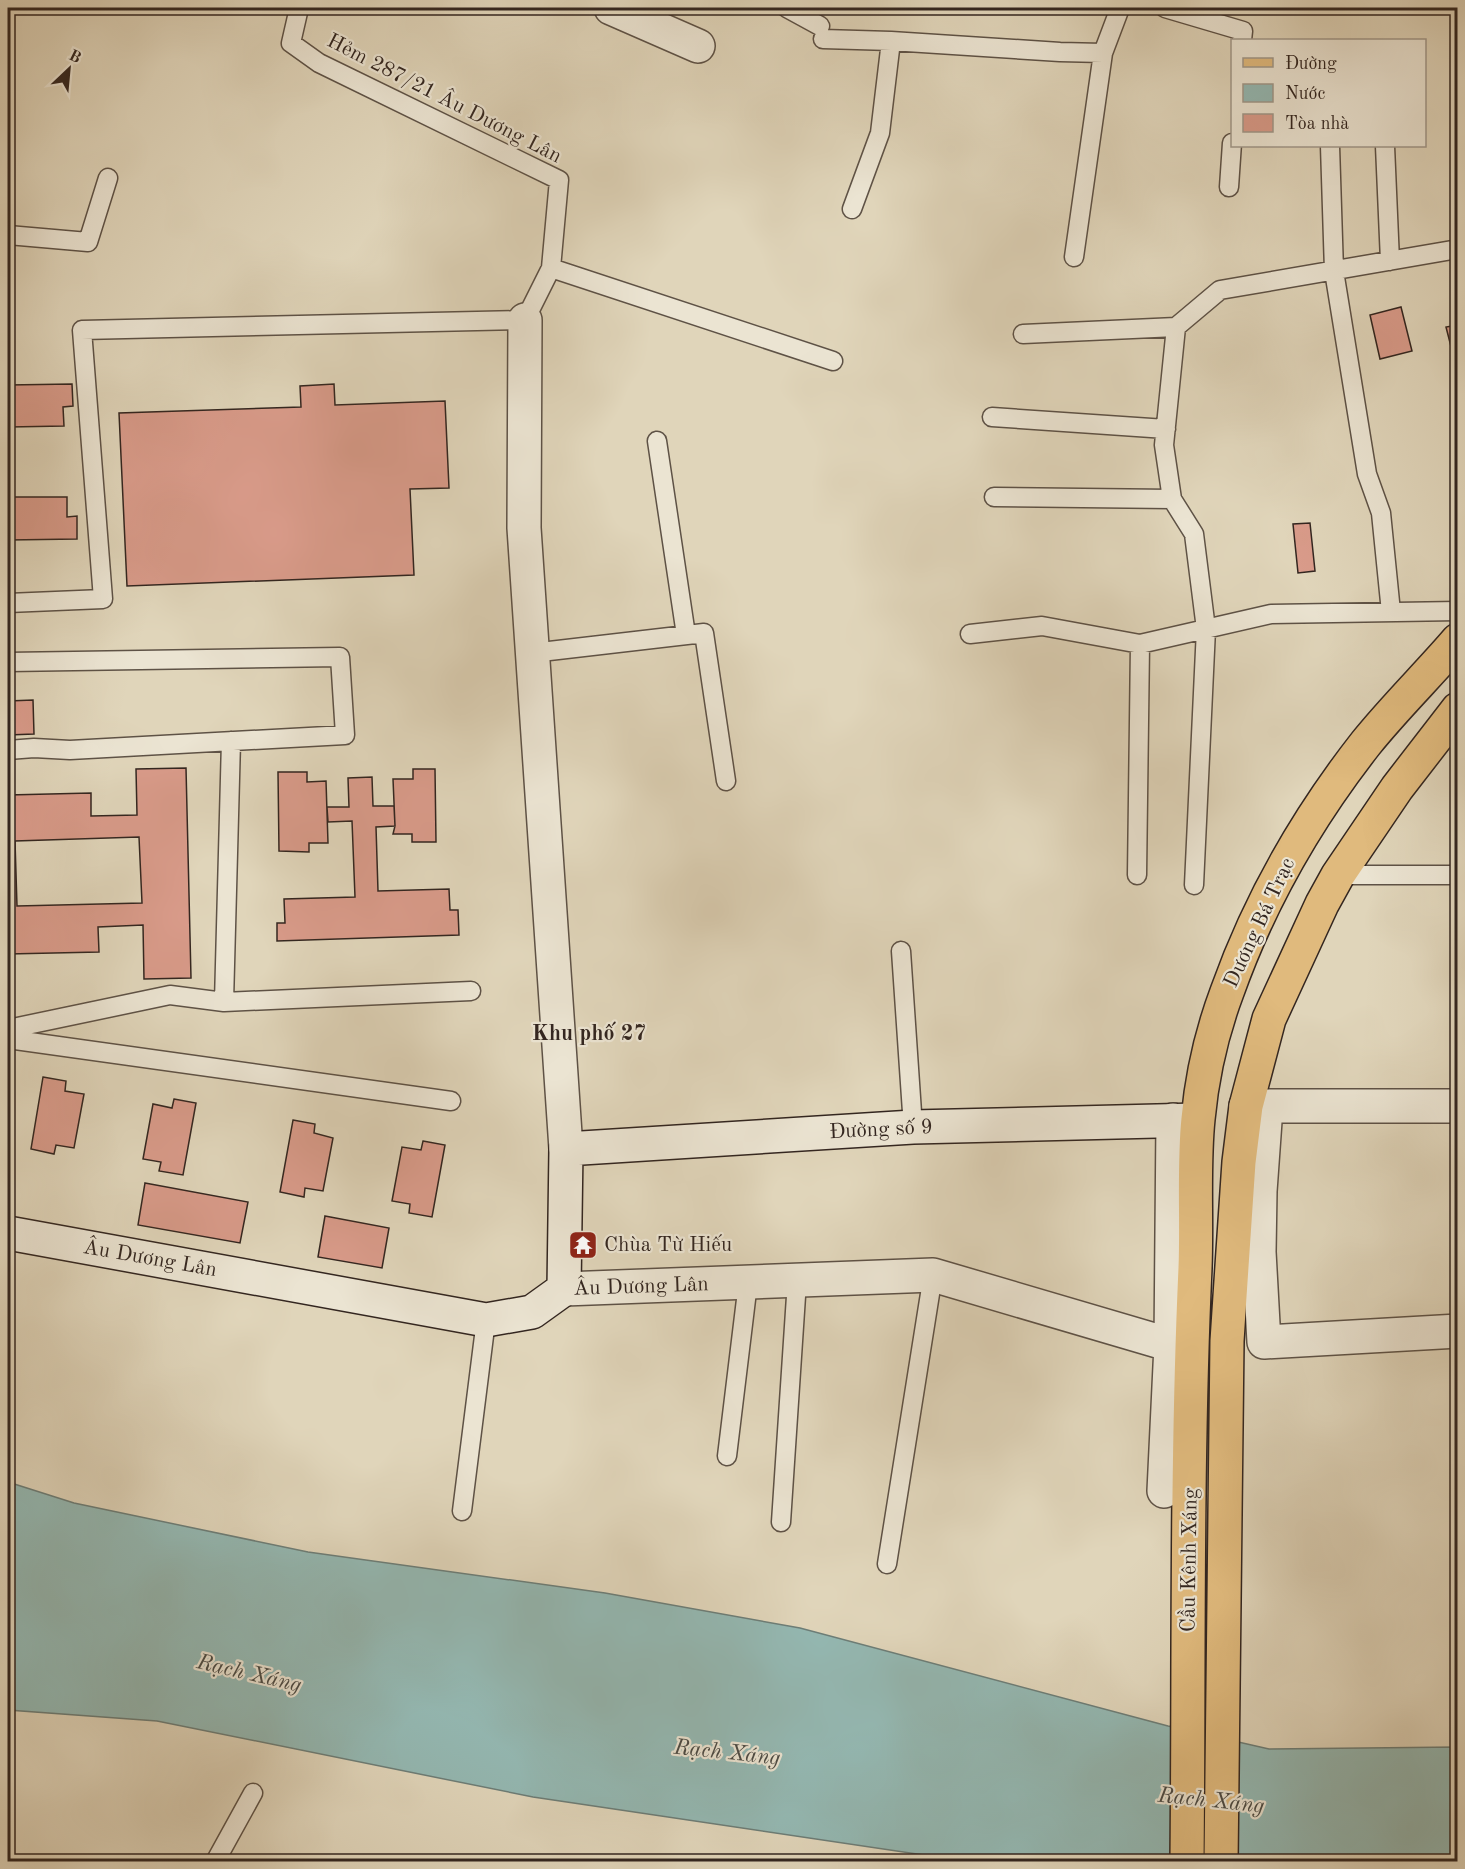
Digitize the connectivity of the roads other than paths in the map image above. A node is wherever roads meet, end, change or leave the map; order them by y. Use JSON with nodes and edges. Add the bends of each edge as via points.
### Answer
{"nodes":[{"id":1,"x":299,"y":8,"type":"edge"},
{"id":2,"x":611,"y":8,"type":"edge"},
{"id":3,"x":787,"y":8,"type":"edge"},
{"id":4,"x":1120,"y":8,"type":"edge"},
{"id":5,"x":1164,"y":8,"type":"edge"},
{"id":6,"x":1242,"y":39,"type":"edge"},
{"id":7,"x":891,"y":41,"type":"junction"},
{"id":8,"x":698,"y":46,"type":"dead end"},
{"id":9,"x":1103,"y":53,"type":"junction"},
{"id":10,"x":1233,"y":147,"type":"edge"},
{"id":11,"x":1330,"y":147,"type":"edge"},
{"id":12,"x":1385,"y":147,"type":"edge"},
{"id":13,"x":108,"y":178,"type":"dead end"},
{"id":14,"x":1229,"y":187,"type":"dead end"},
{"id":15,"x":852,"y":209,"type":"dead end"},
{"id":16,"x":8,"y":235,"type":"edge"},
{"id":17,"x":1458,"y":249,"type":"edge"},
{"id":18,"x":1074,"y":257,"type":"dead end"},
{"id":19,"x":1390,"y":261,"type":"junction"},
{"id":20,"x":551,"y":268,"type":"junction"},
{"id":21,"x":1334,"y":271,"type":"junction"},
{"id":22,"x":525,"y":320,"type":"junction"},
{"id":23,"x":1176,"y":327,"type":"junction"},
{"id":24,"x":1023,"y":334,"type":"dead end"},
{"id":25,"x":833,"y":361,"type":"dead end"},
{"id":26,"x":992,"y":417,"type":"dead end"},
{"id":27,"x":1166,"y":429,"type":"junction"},
{"id":28,"x":657,"y":441,"type":"dead end"},
{"id":29,"x":994,"y":497,"type":"dead end"},
{"id":30,"x":1172,"y":499,"type":"junction"},
{"id":31,"x":8,"y":603,"type":"edge"},
{"id":32,"x":1458,"y":611,"type":"edge"},
{"id":33,"x":1391,"y":612,"type":"junction"},
{"id":34,"x":1206,"y":629,"type":"junction"},
{"id":35,"x":970,"y":634,"type":"dead end"},
{"id":36,"x":686,"y":635,"type":"junction"},
{"id":37,"x":1458,"y":640,"type":"edge"},
{"id":38,"x":1140,"y":644,"type":"junction"},
{"id":39,"x":532,"y":653,"type":"junction"},
{"id":40,"x":8,"y":662,"type":"edge"},
{"id":41,"x":1458,"y":709,"type":"edge"},
{"id":42,"x":231,"y":741,"type":"junction"},
{"id":43,"x":8,"y":750,"type":"edge"},
{"id":44,"x":726,"y":781,"type":"dead end"},
{"id":45,"x":1137,"y":875,"type":"dead end"},
{"id":46,"x":1338,"y":875,"type":"junction"},
{"id":47,"x":1458,"y":875,"type":"edge"},
{"id":48,"x":1194,"y":885,"type":"dead end"},
{"id":49,"x":901,"y":951,"type":"dead end"},
{"id":50,"x":471,"y":991,"type":"dead end"},
{"id":51,"x":224,"y":1002,"type":"junction"},
{"id":52,"x":8,"y":1029,"type":"edge"},
{"id":53,"x":8,"y":1039,"type":"edge"},
{"id":54,"x":451,"y":1101,"type":"dead end"},
{"id":55,"x":1256,"y":1106,"type":"junction"},
{"id":56,"x":1458,"y":1106,"type":"edge"},
{"id":57,"x":1185,"y":1120,"type":"junction"},
{"id":58,"x":913,"y":1127,"type":"junction"},
{"id":59,"x":566,"y":1149,"type":"junction"},
{"id":60,"x":8,"y":1233,"type":"edge"},
{"id":61,"x":1195,"y":1258,"type":"joint"},
{"id":62,"x":933,"y":1275,"type":"junction"},
{"id":63,"x":797,"y":1281,"type":"junction"},
{"id":64,"x":748,"y":1283,"type":"junction"},
{"id":65,"x":564,"y":1289,"type":"junction"},
{"id":66,"x":486,"y":1320,"type":"junction"},
{"id":67,"x":1458,"y":1331,"type":"edge"},
{"id":68,"x":1171,"y":1345,"type":"junction"},
{"id":69,"x":728,"y":1456,"type":"dead end"},
{"id":70,"x":1164,"y":1491,"type":"dead end"},
{"id":71,"x":462,"y":1511,"type":"dead end"},
{"id":72,"x":781,"y":1522,"type":"dead end"},
{"id":73,"x":887,"y":1564,"type":"dead end"},
{"id":74,"x":253,"y":1793,"type":"dead end"},
{"id":75,"x":215,"y":1862,"type":"edge"},
{"id":76,"x":1186,"y":1862,"type":"edge"},
{"id":77,"x":1221,"y":1862,"type":"edge"}],
"edges":[{"from":1,"to":20,"type":"lane","name":"Hẻm 287/21 Âu Dương Lân","via":[[291,43],[319,63],[559,180]]},
{"from":2,"to":8,"type":"street"},
{"from":3,"to":7,"type":"lane","via":[[821,33]]},
{"from":4,"to":9,"type":"lane"},
{"from":5,"to":6,"type":"lane","via":[[1243,31]]},
{"from":7,"to":9,"type":"lane"},
{"from":7,"to":15,"type":"lane","via":[[880,133]]},
{"from":9,"to":18,"type":"lane"},
{"from":10,"to":14,"type":"lane"},
{"from":11,"to":21,"type":"lane"},
{"from":12,"to":19,"type":"lane"},
{"from":13,"to":16,"type":"lane","via":[[88,242]]},
{"from":17,"to":19,"type":"lane"},
{"from":19,"to":21,"type":"lane"},
{"from":20,"to":22,"type":"lane"},
{"from":20,"to":25,"type":"lane"},
{"from":21,"to":23,"type":"lane","via":[[1220,290]]},
{"from":21,"to":33,"type":"lane","via":[[1367,474],[1381,513]]},
{"from":22,"to":31,"type":"lane","via":[[82,330],[103,599]]},
{"from":22,"to":39,"type":"street","via":[[524,528]]},
{"from":23,"to":24,"type":"lane"},
{"from":23,"to":27,"type":"lane"},
{"from":26,"to":27,"type":"lane"},
{"from":27,"to":30,"type":"lane","via":[[1164,445]]},
{"from":28,"to":36,"type":"lane"},
{"from":29,"to":30,"type":"lane"},
{"from":30,"to":34,"type":"lane","via":[[1194,534]]},
{"from":32,"to":33,"type":"lane"},
{"from":33,"to":34,"type":"lane","via":[[1271,614]]},
{"from":34,"to":38,"type":"lane"},
{"from":34,"to":48,"type":"lane"},
{"from":35,"to":38,"type":"lane","via":[[1042,626]]},
{"from":36,"to":39,"type":"lane"},
{"from":36,"to":44,"type":"lane","via":[[704,633]]},
{"from":37,"to":57,"type":"main road","name":"Dương Bá Trạc","via":[[1397,706],[1340,777],[1308,825],[1275,884],[1226,992]]},
{"from":38,"to":45,"type":"lane"},
{"from":39,"to":59,"type":"street"},
{"from":40,"to":42,"type":"lane","via":[[340,657],[345,735]]},
{"from":41,"to":46,"type":"main road","via":[[1397,788]]},
{"from":42,"to":43,"type":"lane"},
{"from":42,"to":51,"type":"lane"},
{"from":46,"to":47,"type":"lane"},
{"from":46,"to":55,"type":"main road","via":[[1269,1019]]},
{"from":49,"to":58,"type":"lane"},
{"from":50,"to":51,"type":"lane"},
{"from":51,"to":52,"type":"lane","via":[[170,995]]},
{"from":53,"to":54,"type":"lane"},
{"from":55,"to":56,"type":"street"},
{"from":55,"to":67,"type":"street","via":[[1264,1342]]},
{"from":55,"to":77,"type":"main road","name":"Cầu Kênh Xáng","via":[[1231,1259],[1227,1341]]},
{"from":57,"to":58,"type":"street","name":"Đường số 9"},
{"from":57,"to":61,"type":"main road","name":"Dương Bá Trạc"},
{"from":57,"to":68,"type":"street"},
{"from":58,"to":59,"type":"street","name":"Đường số 9"},
{"from":59,"to":65,"type":"street"},
{"from":60,"to":66,"type":"street","name":"Âu Dương Lân"},
{"from":61,"to":76,"type":"main road","name":"Cầu Kênh Xáng"},
{"from":62,"to":63,"type":"street","name":"Âu Dương Lân"},
{"from":62,"to":68,"type":"street","name":"Âu Dương Lân"},
{"from":62,"to":73,"type":"lane"},
{"from":63,"to":64,"type":"street","name":"Âu Dương Lân"},
{"from":63,"to":72,"type":"lane"},
{"from":64,"to":65,"type":"street","name":"Âu Dương Lân"},
{"from":64,"to":69,"type":"lane"},
{"from":65,"to":66,"type":"street","name":"Âu Dương Lân","via":[[532,1312]]},
{"from":66,"to":71,"type":"lane"},
{"from":68,"to":70,"type":"street"},
{"from":74,"to":75,"type":"lane"}]}
